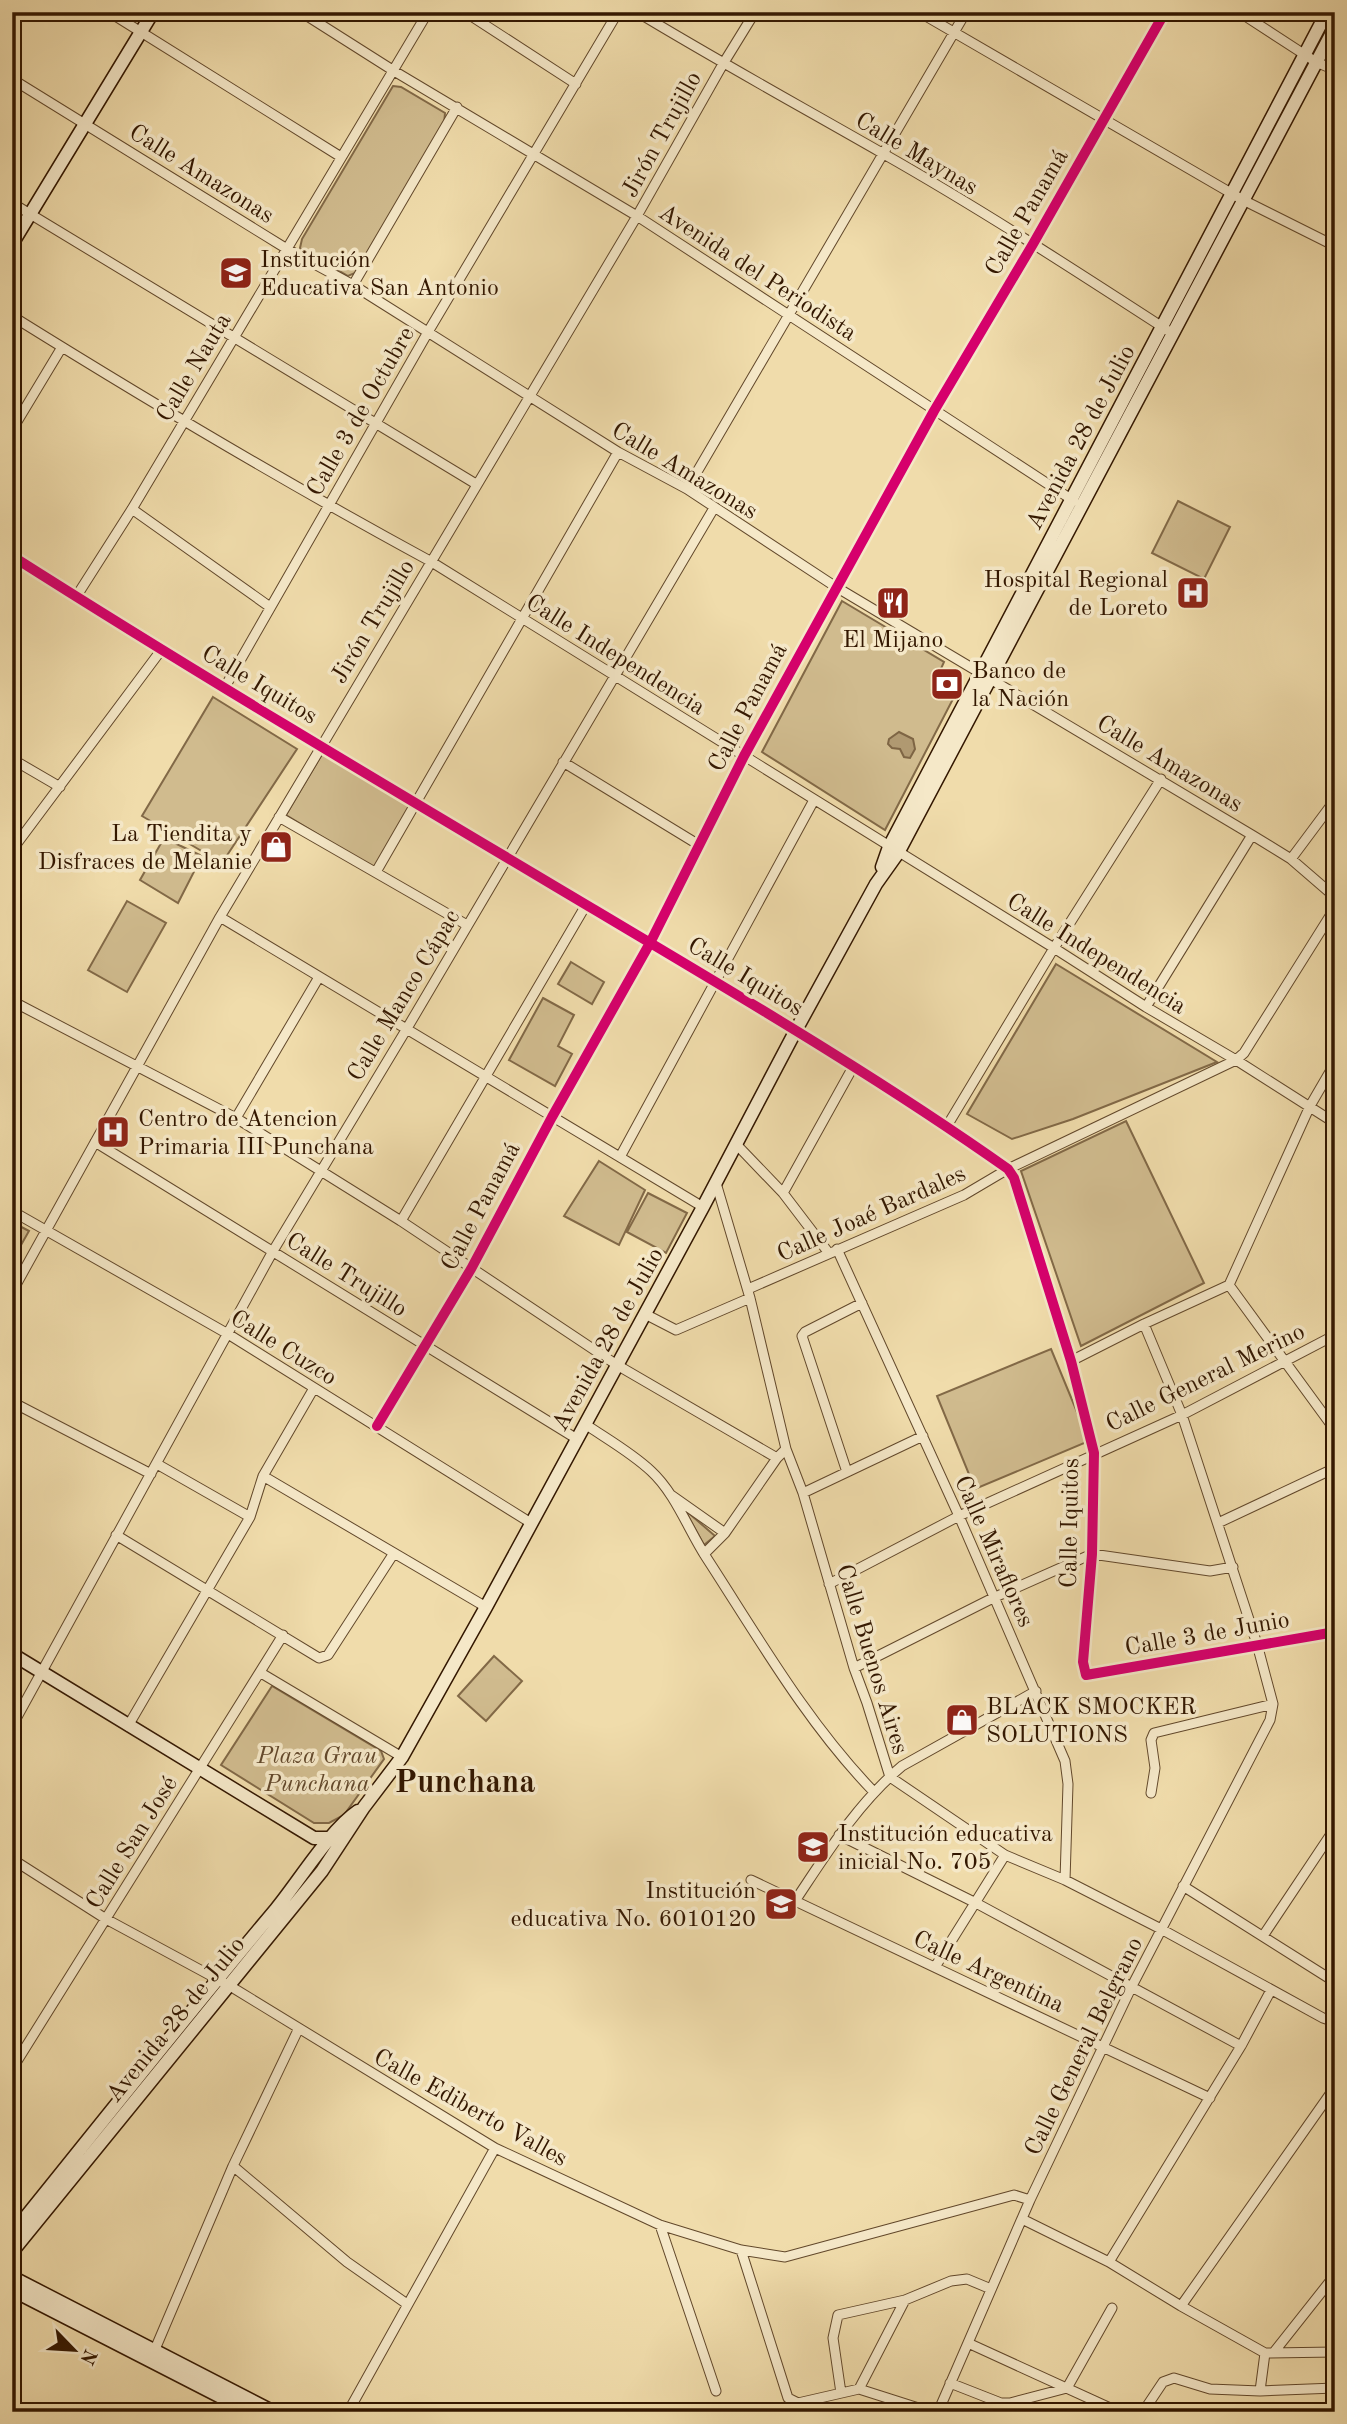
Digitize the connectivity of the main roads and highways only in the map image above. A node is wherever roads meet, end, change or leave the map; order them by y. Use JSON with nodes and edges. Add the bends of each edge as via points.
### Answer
{"nodes":[{"id":1,"x":153,"y":12,"type":"edge"},
{"id":2,"x":1327,"y":12,"type":"edge"},
{"id":3,"x":1335,"y":27,"type":"edge"},
{"id":4,"x":1311,"y":58,"type":"junction"},
{"id":5,"x":12,"y":244,"type":"edge"},
{"id":6,"x":12,"y":1654,"type":"edge"},
{"id":7,"x":364,"y":1807,"type":"junction"},
{"id":8,"x":347,"y":1835,"type":"junction"},
{"id":9,"x":329,"y":1840,"type":"junction"},
{"id":10,"x":12,"y":2234,"type":"edge"},
{"id":11,"x":12,"y":2252,"type":"edge"},
{"id":12,"x":12,"y":2277,"type":"edge"},
{"id":13,"x":12,"y":2290,"type":"edge"},
{"id":14,"x":152,"y":2356,"type":"junction"},
{"id":15,"x":250,"y":2412,"type":"edge"},
{"id":16,"x":274,"y":2412,"type":"edge"}],
"edges":[{"from":1,"to":5,"type":"main road"},
{"from":2,"to":4,"type":"main road","name":"Avenida 28 de Julio"},
{"from":3,"to":4,"type":"main road","name":"Avenida 28 de Julio"},
{"from":4,"to":7,"type":"main road","name":"Avenida 28 de Julio","via":[[716,1183],[402,1757]]},
{"from":6,"to":9,"type":"main road","via":[[314,1838]]},
{"from":7,"to":8,"type":"main road","name":"Avenida 28 de Julio"},
{"from":7,"to":9,"type":"main road","name":"Avenida 28 de Julio"},
{"from":8,"to":9,"type":"main road"},
{"from":8,"to":11,"type":"main road","name":"Avenida 28 de Julio"},
{"from":9,"to":10,"type":"main road","name":"Avenida 28 de Julio"},
{"from":12,"to":14,"type":"main road"},
{"from":13,"to":14,"type":"main road"},
{"from":14,"to":15,"type":"main road"},
{"from":14,"to":16,"type":"main road"}]}
